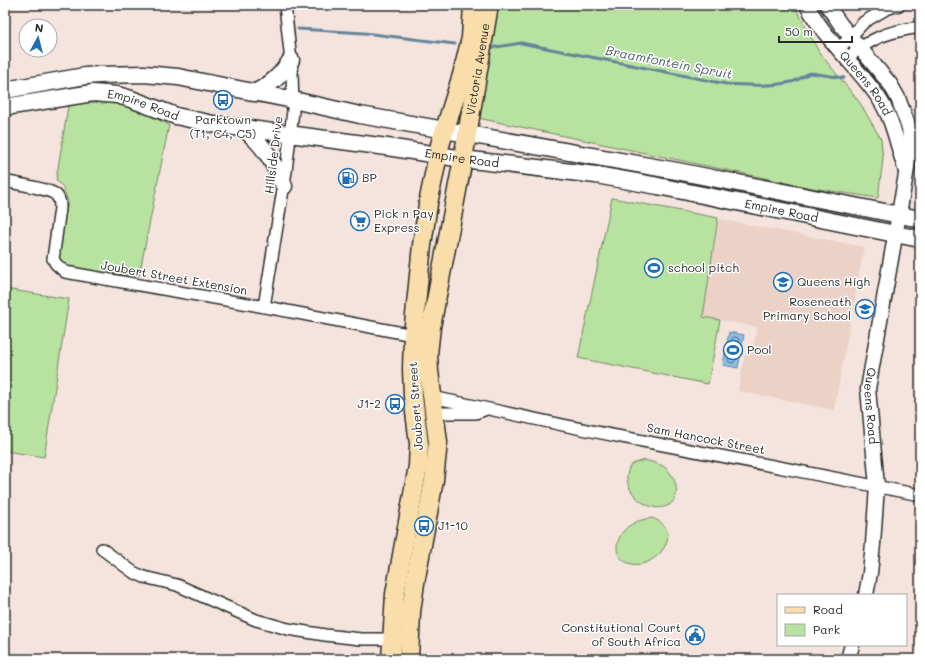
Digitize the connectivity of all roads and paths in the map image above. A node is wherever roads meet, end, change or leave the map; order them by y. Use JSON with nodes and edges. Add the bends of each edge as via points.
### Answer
{"nodes":[{"id":1,"x":285,"y":5,"type":"edge"},
{"id":2,"x":473,"y":5,"type":"edge"},
{"id":3,"x":489,"y":5,"type":"edge"},
{"id":4,"x":807,"y":5,"type":"edge"},
{"id":5,"x":828,"y":5,"type":"edge"},
{"id":6,"x":899,"y":5,"type":"edge"},
{"id":7,"x":920,"y":28,"type":"edge"},
{"id":8,"x":855,"y":42,"type":"junction"},
{"id":9,"x":843,"y":54,"type":"junction"},
{"id":10,"x":291,"y":60,"type":"junction"},
{"id":11,"x":5,"y":90,"type":"edge"},
{"id":12,"x":254,"y":93,"type":"junction"},
{"id":13,"x":293,"y":100,"type":"junction"},
{"id":14,"x":5,"y":107,"type":"edge"},
{"id":15,"x":243,"y":128,"type":"junction"},
{"id":16,"x":445,"y":131,"type":"junction"},
{"id":17,"x":291,"y":134,"type":"junction"},
{"id":18,"x":467,"y":134,"type":"junction"},
{"id":19,"x":438,"y":155,"type":"junction"},
{"id":20,"x":463,"y":159,"type":"junction"},
{"id":21,"x":906,"y":172,"type":"junction"},
{"id":22,"x":5,"y":181,"type":"edge"},
{"id":23,"x":284,"y":186,"type":"junction"},
{"id":24,"x":900,"y":215,"type":"junction"},
{"id":25,"x":920,"y":219,"type":"edge"},
{"id":26,"x":895,"y":235,"type":"junction"},
{"id":27,"x":920,"y":239,"type":"edge"},
{"id":28,"x":264,"y":306,"type":"junction"},
{"id":29,"x":413,"y":335,"type":"junction"},
{"id":30,"x":434,"y":405,"type":"junction"},
{"id":31,"x":487,"y":410,"type":"junction"},
{"id":32,"x":877,"y":486,"type":"junction"},
{"id":33,"x":920,"y":495,"type":"edge"},
{"id":34,"x":102,"y":549,"type":"dead end"},
{"id":35,"x":866,"y":594,"type":"edge"},
{"id":36,"x":392,"y":640,"type":"junction"},
{"id":37,"x":852,"y":646,"type":"edge"},
{"id":38,"x":391,"y":659,"type":"edge"},
{"id":39,"x":409,"y":659,"type":"edge"},
{"id":40,"x":848,"y":659,"type":"edge"}],
"edges":[{"from":1,"to":10,"type":"street","name":"Hillside Drive"},
{"from":2,"to":16,"type":"main road","name":"Victoria Avenue","via":[[471,38]]},
{"from":3,"to":18,"type":"main road","name":"Victoria Avenue"},
{"from":4,"to":9,"type":"street","name":"Queens Road"},
{"from":5,"to":8,"type":"street","name":"Queens Road"},
{"from":6,"to":8,"type":"street","via":[[886,9],[864,22]]},
{"from":7,"to":8,"type":"street","via":[[899,30],[870,40]]},
{"from":8,"to":9,"type":"street"},
{"from":8,"to":21,"type":"street","name":"Queens Road","via":[[890,84],[904,112],[911,146]]},
{"from":9,"to":21,"type":"street","name":"Queens Road","via":[[886,110]]},
{"from":10,"to":12,"type":"main road","via":[[278,78]]},
{"from":10,"to":13,"type":"street","name":"Hillside Drive"},
{"from":11,"to":12,"type":"main road","name":"Empire Road","via":[[84,76],[144,74],[178,77]]},
{"from":12,"to":13,"type":"main road","name":"Empire Road"},
{"from":13,"to":16,"type":"main road","name":"Empire Road"},
{"from":13,"to":17,"type":"street","name":"Hillside Drive"},
{"from":14,"to":15,"type":"main road","name":"Empire Road","via":[[105,93],[130,98],[187,118]]},
{"from":15,"to":17,"type":"main road","name":"Empire Road"},
{"from":15,"to":23,"type":"main road","via":[[261,144]]},
{"from":16,"to":18,"type":"main road","name":"Empire Road"},
{"from":16,"to":19,"type":"main road","name":"Joubert Street"},
{"from":17,"to":19,"type":"main road","name":"Empire Road"},
{"from":17,"to":23,"type":"street","name":"Hillside Drive"},
{"from":18,"to":20,"type":"main road","name":"Joubert Street"},
{"from":18,"to":24,"type":"main road","name":"Empire Road"},
{"from":19,"to":20,"type":"main road","name":"Empire Road"},
{"from":19,"to":29,"type":"main road","name":"Joubert Street","via":[[423,238]]},
{"from":20,"to":26,"type":"main road","name":"Empire Road","via":[[628,180]]},
{"from":20,"to":30,"type":"main road","name":"Joubert Street","via":[[431,327],[428,354]]},
{"from":21,"to":24,"type":"street","name":"Queens Road"},
{"from":22,"to":28,"type":"street","name":"Joubert Street Extension","via":[[52,192],[58,198],[60,208],[53,259],[65,272]]},
{"from":23,"to":28,"type":"street","name":"Hillside Drive"},
{"from":24,"to":25,"type":"main road","name":"Empire Road"},
{"from":24,"to":26,"type":"street","name":"Queens Road"},
{"from":26,"to":27,"type":"main road","name":"Empire Road"},
{"from":26,"to":32,"type":"street","name":"Queens Road","via":[[868,389]]},
{"from":28,"to":29,"type":"street","name":"Joubert Street Extension"},
{"from":29,"to":36,"type":"main road","name":"Joubert Street","via":[[412,384],[419,458],[397,581]]},
{"from":30,"to":31,"type":"street","name":"Sam Hancock Street"},
{"from":30,"to":31,"type":"street","name":"Sam Hancock Street","via":[[475,413]]},
{"from":30,"to":39,"type":"main road","name":"Joubert Street","via":[[438,442],[434,480],[411,612]]},
{"from":31,"to":32,"type":"street","name":"Sam Hancock Street"},
{"from":32,"to":33,"type":"street","name":"Sam Hancock Street"},
{"from":32,"to":35,"type":"street","name":"Queens Road"},
{"from":34,"to":36,"type":"street","via":[[133,572],[177,585],[256,620],[325,636]]},
{"from":36,"to":38,"type":"main road","name":"Joubert Street"},
{"from":37,"to":40,"type":"street"}]}
